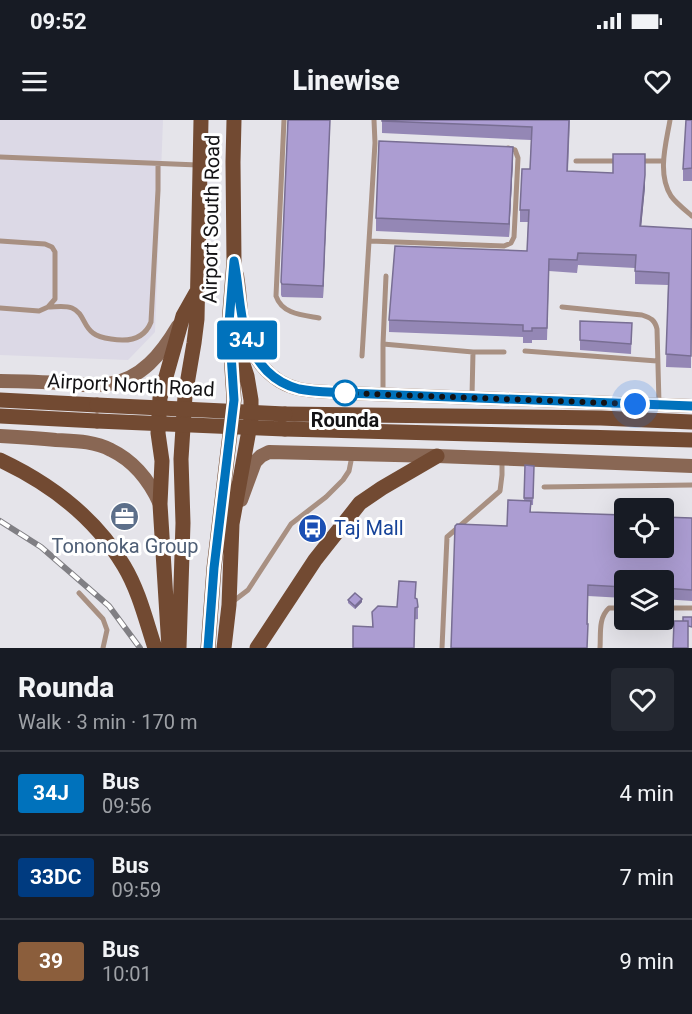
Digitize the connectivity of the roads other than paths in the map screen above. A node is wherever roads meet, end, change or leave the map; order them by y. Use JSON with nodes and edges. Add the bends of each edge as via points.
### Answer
{"nodes":[{"id":1,"x":201,"y":120,"type":"edge"},
{"id":2,"x":234,"y":120,"type":"edge"},
{"id":3,"x":284,"y":120,"type":"edge"},
{"id":4,"x":374,"y":120,"type":"edge"},
{"id":5,"x":670,"y":120,"type":"edge"},
{"id":6,"x":375,"y":143,"type":"junction"},
{"id":7,"x":387,"y":143,"type":"edge"},
{"id":8,"x":506,"y":148,"type":"edge"},
{"id":9,"x":0,"y":157,"type":"edge"},
{"id":10,"x":576,"y":161,"type":"dead end"},
{"id":11,"x":663,"y":162,"type":"junction"},
{"id":12,"x":158,"y":164,"type":"junction"},
{"id":13,"x":200,"y":165,"type":"junction"},
{"id":14,"x":692,"y":216,"type":"edge"},
{"id":15,"x":0,"y":241,"type":"edge"},
{"id":16,"x":370,"y":241,"type":"junction"},
{"id":17,"x":234,"y":261,"type":"junction"},
{"id":18,"x":386,"y":276,"type":"dead end"},
{"id":19,"x":197,"y":290,"type":"junction"},
{"id":20,"x":48,"y":307,"type":"junction"},
{"id":21,"x":562,"y":307,"type":"dead end"},
{"id":22,"x":0,"y":308,"type":"edge"},
{"id":23,"x":183,"y":316,"type":"junction"},
{"id":24,"x":319,"y":318,"type":"dead end"},
{"id":25,"x":229,"y":323,"type":"junction"},
{"id":26,"x":383,"y":345,"type":"junction"},
{"id":27,"x":525,"y":351,"type":"dead end"},
{"id":28,"x":472,"y":352,"type":"junction"},
{"id":29,"x":504,"y":352,"type":"dead end"},
{"id":30,"x":362,"y":356,"type":"dead end"},
{"id":31,"x":657,"y":361,"type":"junction"},
{"id":32,"x":0,"y":381,"type":"edge"},
{"id":33,"x":383,"y":395,"type":"junction"},
{"id":34,"x":472,"y":398,"type":"junction"},
{"id":35,"x":0,"y":400,"type":"edge"},
{"id":36,"x":659,"y":404,"type":"junction"},
{"id":37,"x":692,"y":406,"type":"edge"},
{"id":38,"x":0,"y":416,"type":"edge"},
{"id":39,"x":692,"y":422,"type":"edge"},
{"id":40,"x":0,"y":436,"type":"edge"},
{"id":41,"x":692,"y":440,"type":"edge"},
{"id":42,"x":352,"y":454,"type":"junction"},
{"id":43,"x":437,"y":456,"type":"junction"},
{"id":44,"x":502,"y":459,"type":"junction"},
{"id":45,"x":0,"y":460,"type":"edge"},
{"id":46,"x":692,"y":466,"type":"edge"},
{"id":47,"x":692,"y":485,"type":"edge"},
{"id":48,"x":544,"y":487,"type":"dead end"},
{"id":49,"x":160,"y":504,"type":"junction"},
{"id":50,"x":232,"y":524,"type":"junction"},
{"id":51,"x":79,"y":593,"type":"dead end"},
{"id":52,"x":229,"y":605,"type":"junction"},
{"id":53,"x":614,"y":608,"type":"edge"},
{"id":54,"x":674,"y":608,"type":"edge"},
{"id":55,"x":692,"y":608,"type":"edge"},
{"id":56,"x":103,"y":648,"type":"edge"},
{"id":57,"x":155,"y":648,"type":"edge"},
{"id":58,"x":169,"y":648,"type":"edge"},
{"id":59,"x":179,"y":648,"type":"edge"},
{"id":60,"x":208,"y":648,"type":"edge"},
{"id":61,"x":224,"y":648,"type":"edge"},
{"id":62,"x":257,"y":648,"type":"edge"},
{"id":63,"x":442,"y":648,"type":"edge"},
{"id":64,"x":600,"y":648,"type":"edge"}],
"edges":[{"from":1,"to":13,"type":"main road","name":"Airport South Road"},
{"from":2,"to":17,"type":"main road","name":"Airport South Road"},
{"from":3,"to":24,"type":"lane","via":[[276,296],[289,312]]},
{"from":4,"to":6,"type":"lane"},
{"from":5,"to":11,"type":"lane"},
{"from":6,"to":7,"type":"lane"},
{"from":6,"to":16,"type":"lane"},
{"from":8,"to":16,"type":"lane","via":[[515,150],[518,158],[511,243],[504,246]]},
{"from":9,"to":12,"type":"lane"},
{"from":10,"to":11,"type":"lane"},
{"from":11,"to":14,"type":"lane","via":[[672,198]]},
{"from":12,"to":13,"type":"lane"},
{"from":12,"to":20,"type":"lane","via":[[152,322],[146,332],[128,341],[98,337],[76,310]]},
{"from":13,"to":19,"type":"main road","name":"Airport South Road"},
{"from":15,"to":20,"type":"lane","via":[[52,247],[55,299]]},
{"from":16,"to":30,"type":"lane"},
{"from":17,"to":25,"type":"main road","name":"Airport South Road"},
{"from":17,"to":33,"type":"main road","via":[[245,333],[257,360],[270,374],[300,389]]},
{"from":18,"to":26,"type":"lane"},
{"from":19,"to":23,"type":"main road"},
{"from":19,"to":59,"type":"main road","name":"Airport South Road","via":[[181,459]]},
{"from":20,"to":22,"type":"lane","via":[[39,311]]},
{"from":21,"to":31,"type":"lane","via":[[651,318],[657,329]]},
{"from":23,"to":32,"type":"main road","name":"Airport North Road","via":[[152,362],[120,381],[83,385]]},
{"from":23,"to":49,"type":"main road","via":[[160,398]]},
{"from":25,"to":50,"type":"main road","via":[[251,400],[250,427]]},
{"from":25,"to":60,"type":"main road","name":"Airport South Road","via":[[234,400]]},
{"from":26,"to":28,"type":"lane"},
{"from":26,"to":33,"type":"lane"},
{"from":27,"to":31,"type":"lane"},
{"from":28,"to":29,"type":"lane"},
{"from":28,"to":34,"type":"lane"},
{"from":31,"to":36,"type":"lane"},
{"from":33,"to":34,"type":"main road"},
{"from":34,"to":36,"type":"main road"},
{"from":35,"to":39,"type":"main road","name":"Airport North Road","bridge":true,"via":[[285,414]]},
{"from":36,"to":37,"type":"main road"},
{"from":38,"to":41,"type":"main road","name":"Airport North Road","bridge":true,"via":[[285,429]]},
{"from":40,"to":49,"type":"main road","via":[[85,442],[110,449],[137,469]]},
{"from":42,"to":43,"type":"main road"},
{"from":42,"to":50,"type":"main road","via":[[269,452],[261,456],[255,462]]},
{"from":42,"to":52,"type":"lane","via":[[343,480],[291,524],[248,590]]},
{"from":43,"to":44,"type":"main road"},
{"from":43,"to":62,"type":"main road","via":[[360,503],[315,560]]},
{"from":44,"to":46,"type":"main road"},
{"from":44,"to":63,"type":"lane","via":[[500,491],[447,537]]},
{"from":45,"to":57,"type":"main road","via":[[65,497],[109,542],[125,567]]},
{"from":47,"to":48,"type":"lane"},
{"from":49,"to":58,"type":"main road"},
{"from":50,"to":52,"type":"main road"},
{"from":51,"to":56,"type":"lane","via":[[103,619],[107,630]]},
{"from":52,"to":61,"type":"main road"},
{"from":53,"to":64,"type":"lane","via":[[609,608],[601,620]]},
{"from":54,"to":55,"type":"lane"}]}
